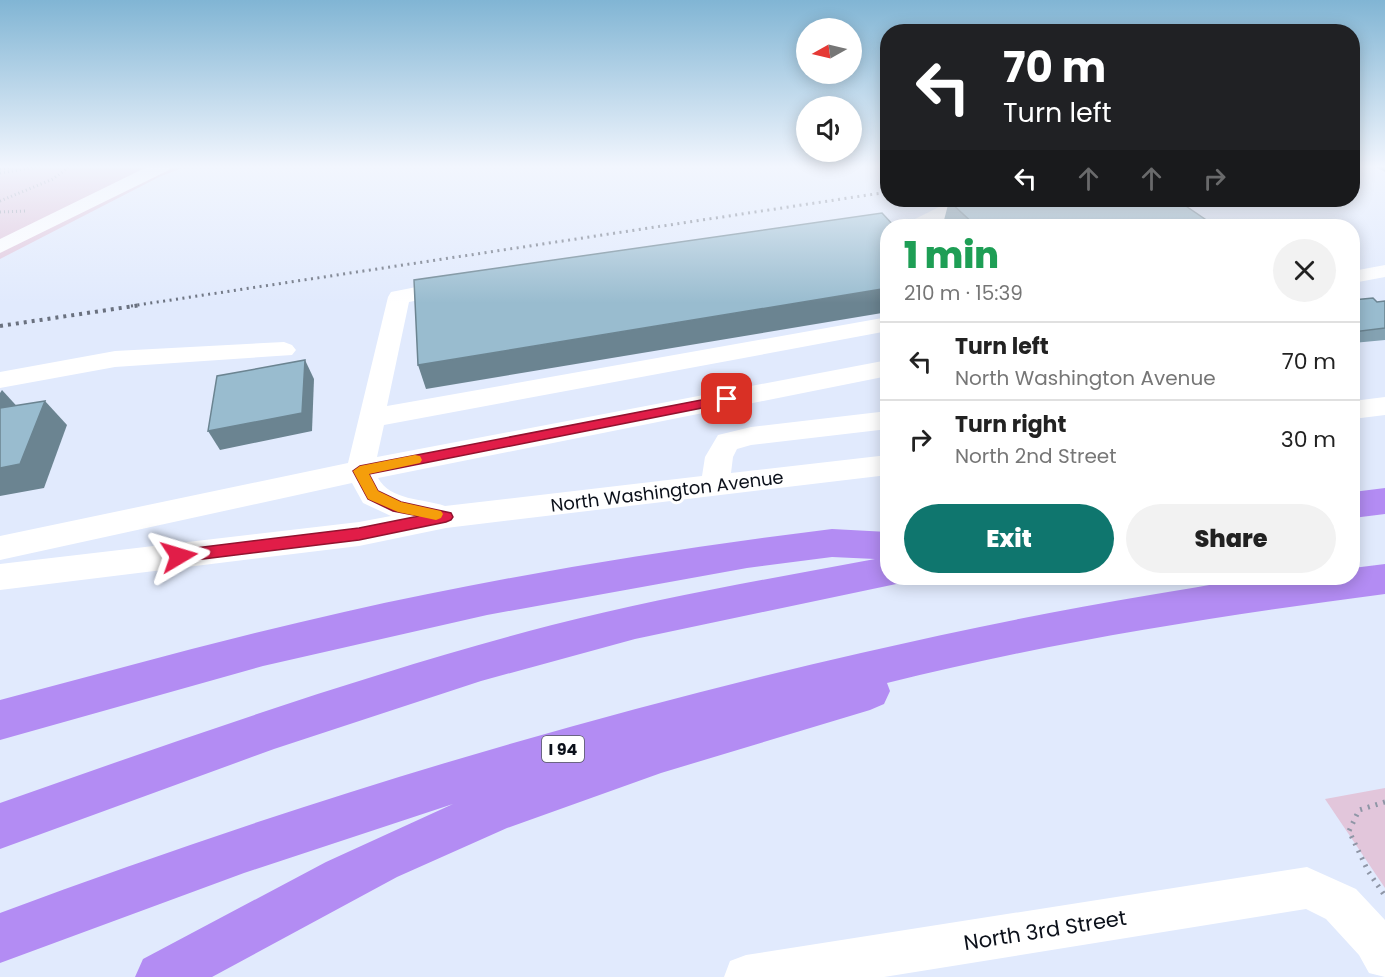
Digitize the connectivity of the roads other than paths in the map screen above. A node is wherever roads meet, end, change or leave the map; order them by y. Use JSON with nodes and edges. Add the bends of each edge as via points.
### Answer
{"nodes":[{"id":1,"x":70,"y":212,"type":"edge"},
{"id":2,"x":945,"y":212,"type":"edge"},
{"id":3,"x":930,"y":219,"type":"edge"},
{"id":4,"x":0,"y":246,"type":"edge"},
{"id":5,"x":1385,"y":271,"type":"edge"},
{"id":6,"x":1360,"y":276,"type":"edge"},
{"id":7,"x":477,"y":283,"type":"edge"},
{"id":8,"x":880,"y":325,"type":"edge"},
{"id":9,"x":284,"y":350,"type":"dead end"},
{"id":10,"x":880,"y":370,"type":"edge"},
{"id":11,"x":0,"y":380,"type":"edge"},
{"id":12,"x":1385,"y":406,"type":"edge"},
{"id":13,"x":1360,"y":409,"type":"edge"},
{"id":14,"x":371,"y":418,"type":"junction"},
{"id":15,"x":880,"y":421,"type":"edge"},
{"id":16,"x":880,"y":466,"type":"edge"},
{"id":17,"x":360,"y":471,"type":"junction"},
{"id":18,"x":715,"y":486,"type":"junction"},
{"id":19,"x":1385,"y":501,"type":"edge"},
{"id":20,"x":1360,"y":504,"type":"edge"},
{"id":21,"x":446,"y":517,"type":"junction"},
{"id":22,"x":880,"y":546,"type":"edge"},
{"id":23,"x":0,"y":548,"type":"edge"},
{"id":24,"x":880,"y":574,"type":"edge"},
{"id":25,"x":0,"y":577,"type":"edge"},
{"id":26,"x":1385,"y":579,"type":"edge"},
{"id":27,"x":1360,"y":582,"type":"edge"},
{"id":28,"x":1342,"y":585,"type":"edge"},
{"id":29,"x":1140,"y":613,"type":"junction"},
{"id":30,"x":0,"y":720,"type":"edge"},
{"id":31,"x":0,"y":825,"type":"edge"},
{"id":32,"x":0,"y":938,"type":"edge"},
{"id":33,"x":1385,"y":957,"type":"edge"},
{"id":34,"x":161,"y":977,"type":"edge"},
{"id":35,"x":746,"y":977,"type":"edge"}],
"edges":[{"from":1,"to":4,"type":"street"},
{"from":2,"to":3,"type":"street"},
{"from":5,"to":6,"type":"street"},
{"from":7,"to":14,"type":"street","via":[[399,297]]},
{"from":8,"to":14,"type":"street"},
{"from":9,"to":11,"type":"street","via":[[114,359]]},
{"from":10,"to":17,"type":"street"},
{"from":12,"to":13,"type":"street"},
{"from":14,"to":17,"type":"street"},
{"from":15,"to":18,"type":"street","via":[[728,442],[719,457]]},
{"from":16,"to":18,"type":"street","name":"North Washington Avenue"},
{"from":17,"to":21,"type":"street","name":"North Washington Avenue","via":[[373,495],[398,507]]},
{"from":17,"to":23,"type":"street"},
{"from":18,"to":21,"type":"street","name":"North Washington Avenue"},
{"from":19,"to":20,"type":"highway"},
{"from":21,"to":25,"type":"street","name":"North Washington Avenue","via":[[359,534]]},
{"from":22,"to":30,"type":"highway","via":[[831,543],[747,554],[487,599],[273,646]]},
{"from":24,"to":31,"type":"highway","via":[[652,618],[492,659],[274,728]]},
{"from":26,"to":27,"type":"highway","number":"I 94"},
{"from":28,"to":29,"type":"highway","number":"I 94"},
{"from":29,"to":32,"type":"highway","number":"I 94","via":[[978,644],[815,682],[532,757],[283,835]]},
{"from":29,"to":34,"type":"highway","via":[[631,762],[532,796],[362,868]]},
{"from":33,"to":35,"type":"street","name":"North 3rd Street","via":[[1341,904],[1307,888]]}]}
